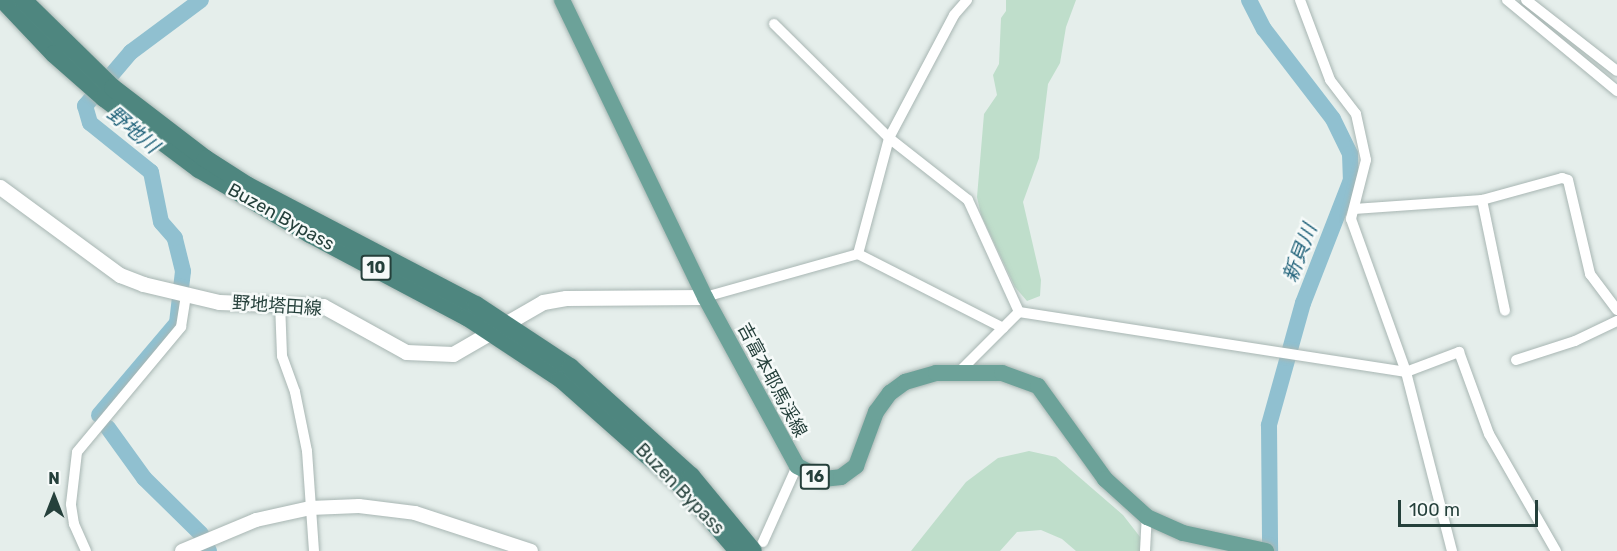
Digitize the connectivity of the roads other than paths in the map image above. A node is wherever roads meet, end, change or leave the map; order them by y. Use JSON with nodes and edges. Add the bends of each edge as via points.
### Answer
{"nodes":[{"id":1,"x":3,"y":0,"type":"edge"},
{"id":2,"x":23,"y":0,"type":"edge"},
{"id":3,"x":562,"y":0,"type":"edge"},
{"id":4,"x":967,"y":0,"type":"edge"},
{"id":5,"x":1300,"y":0,"type":"edge"},
{"id":6,"x":1507,"y":0,"type":"edge"},
{"id":7,"x":1526,"y":0,"type":"edge"},
{"id":8,"x":774,"y":24,"type":"dead end"},
{"id":9,"x":1617,"y":71,"type":"edge"},
{"id":10,"x":1617,"y":91,"type":"edge"},
{"id":11,"x":889,"y":138,"type":"junction"},
{"id":12,"x":0,"y":187,"type":"edge"},
{"id":13,"x":1482,"y":200,"type":"junction"},
{"id":14,"x":1354,"y":209,"type":"junction"},
{"id":15,"x":858,"y":254,"type":"junction"},
{"id":16,"x":186,"y":297,"type":"junction"},
{"id":17,"x":705,"y":297,"type":"junction"},
{"id":18,"x":280,"y":303,"type":"junction"},
{"id":19,"x":1617,"y":310,"type":"edge"},
{"id":20,"x":1504,"y":311,"type":"dead end"},
{"id":21,"x":1019,"y":312,"type":"junction"},
{"id":22,"x":1617,"y":321,"type":"edge"},
{"id":23,"x":499,"y":328,"type":"junction"},
{"id":24,"x":1003,"y":328,"type":"junction"},
{"id":25,"x":1516,"y":360,"type":"dead end"},
{"id":26,"x":958,"y":372,"type":"junction"},
{"id":27,"x":1406,"y":372,"type":"junction"},
{"id":28,"x":797,"y":466,"type":"junction"},
{"id":29,"x":310,"y":508,"type":"junction"},
{"id":30,"x":1147,"y":517,"type":"junction"},
{"id":31,"x":758,"y":547,"type":"edge"},
{"id":32,"x":86,"y":551,"type":"edge"},
{"id":33,"x":182,"y":551,"type":"edge"},
{"id":34,"x":314,"y":551,"type":"edge"},
{"id":35,"x":531,"y":551,"type":"edge"},
{"id":36,"x":738,"y":551,"type":"edge"},
{"id":37,"x":1145,"y":551,"type":"edge"},
{"id":38,"x":1266,"y":551,"type":"edge"},
{"id":39,"x":1452,"y":551,"type":"edge"},
{"id":40,"x":1556,"y":551,"type":"edge"}],
"edges":[{"from":1,"to":23,"type":"highway","name":"Buzen Bypass","number":"10","via":[[54,54],[104,98],[199,170],[310,234]]},
{"from":2,"to":23,"type":"highway","name":"Buzen Bypass","number":"10","via":[[112,88],[206,159]]},
{"from":3,"to":17,"type":"main road","name":"吉富本耶馬渓線","number":"16"},
{"from":4,"to":11,"type":"street","via":[[954,15]]},
{"from":5,"to":14,"type":"street","via":[[1330,80],[1356,114],[1365,160]]},
{"from":6,"to":10,"type":"street"},
{"from":7,"to":9,"type":"street"},
{"from":8,"to":11,"type":"street"},
{"from":11,"to":15,"type":"street"},
{"from":11,"to":21,"type":"street","via":[[968,200]]},
{"from":12,"to":16,"type":"main road","name":"野地塔田線","via":[[120,275]]},
{"from":13,"to":14,"type":"street"},
{"from":13,"to":19,"type":"street","via":[[1562,178],[1568,180],[1590,274]]},
{"from":13,"to":20,"type":"street"},
{"from":14,"to":27,"type":"street","via":[[1352,219]]},
{"from":15,"to":17,"type":"street"},
{"from":15,"to":24,"type":"street"},
{"from":16,"to":18,"type":"main road","name":"野地塔田線"},
{"from":16,"to":32,"type":"street","via":[[181,327],[76,452],[70,504]]},
{"from":17,"to":23,"type":"main road","name":"野地塔田線","via":[[566,298],[543,302]]},
{"from":17,"to":28,"type":"main road","name":"吉富本耶馬渓線","number":"16"},
{"from":18,"to":23,"type":"main road","name":"野地塔田線","via":[[323,306],[406,352],[453,354]]},
{"from":18,"to":29,"type":"street","via":[[282,356],[295,392],[307,451]]},
{"from":21,"to":24,"type":"street"},
{"from":21,"to":27,"type":"street"},
{"from":22,"to":25,"type":"street","via":[[1575,341]]},
{"from":23,"to":31,"type":"highway","name":"Buzen Bypass","number":"10","via":[[570,367],[649,434]]},
{"from":23,"to":36,"type":"highway","name":"Buzen Bypass","number":"10","via":[[639,445],[681,485]]},
{"from":24,"to":26,"type":"street"},
{"from":26,"to":28,"type":"main road","name":"吉富本耶馬渓線","number":"16","via":[[905,382],[890,393],[876,412],[856,466],[841,477],[823,479]]},
{"from":26,"to":30,"type":"main road","name":"吉富本耶馬渓線","number":"16","via":[[1002,373],[1038,386],[1105,479]]},
{"from":27,"to":39,"type":"street"},
{"from":27,"to":40,"type":"street","via":[[1459,352],[1489,434]]},
{"from":28,"to":31,"type":"street"},
{"from":29,"to":33,"type":"street","via":[[256,520]]},
{"from":29,"to":34,"type":"street"},
{"from":29,"to":35,"type":"street","via":[[359,506],[415,513]]},
{"from":30,"to":37,"type":"street"},
{"from":30,"to":38,"type":"main road","name":"吉富本耶馬渓線","number":"16","via":[[1182,533]]}]}
